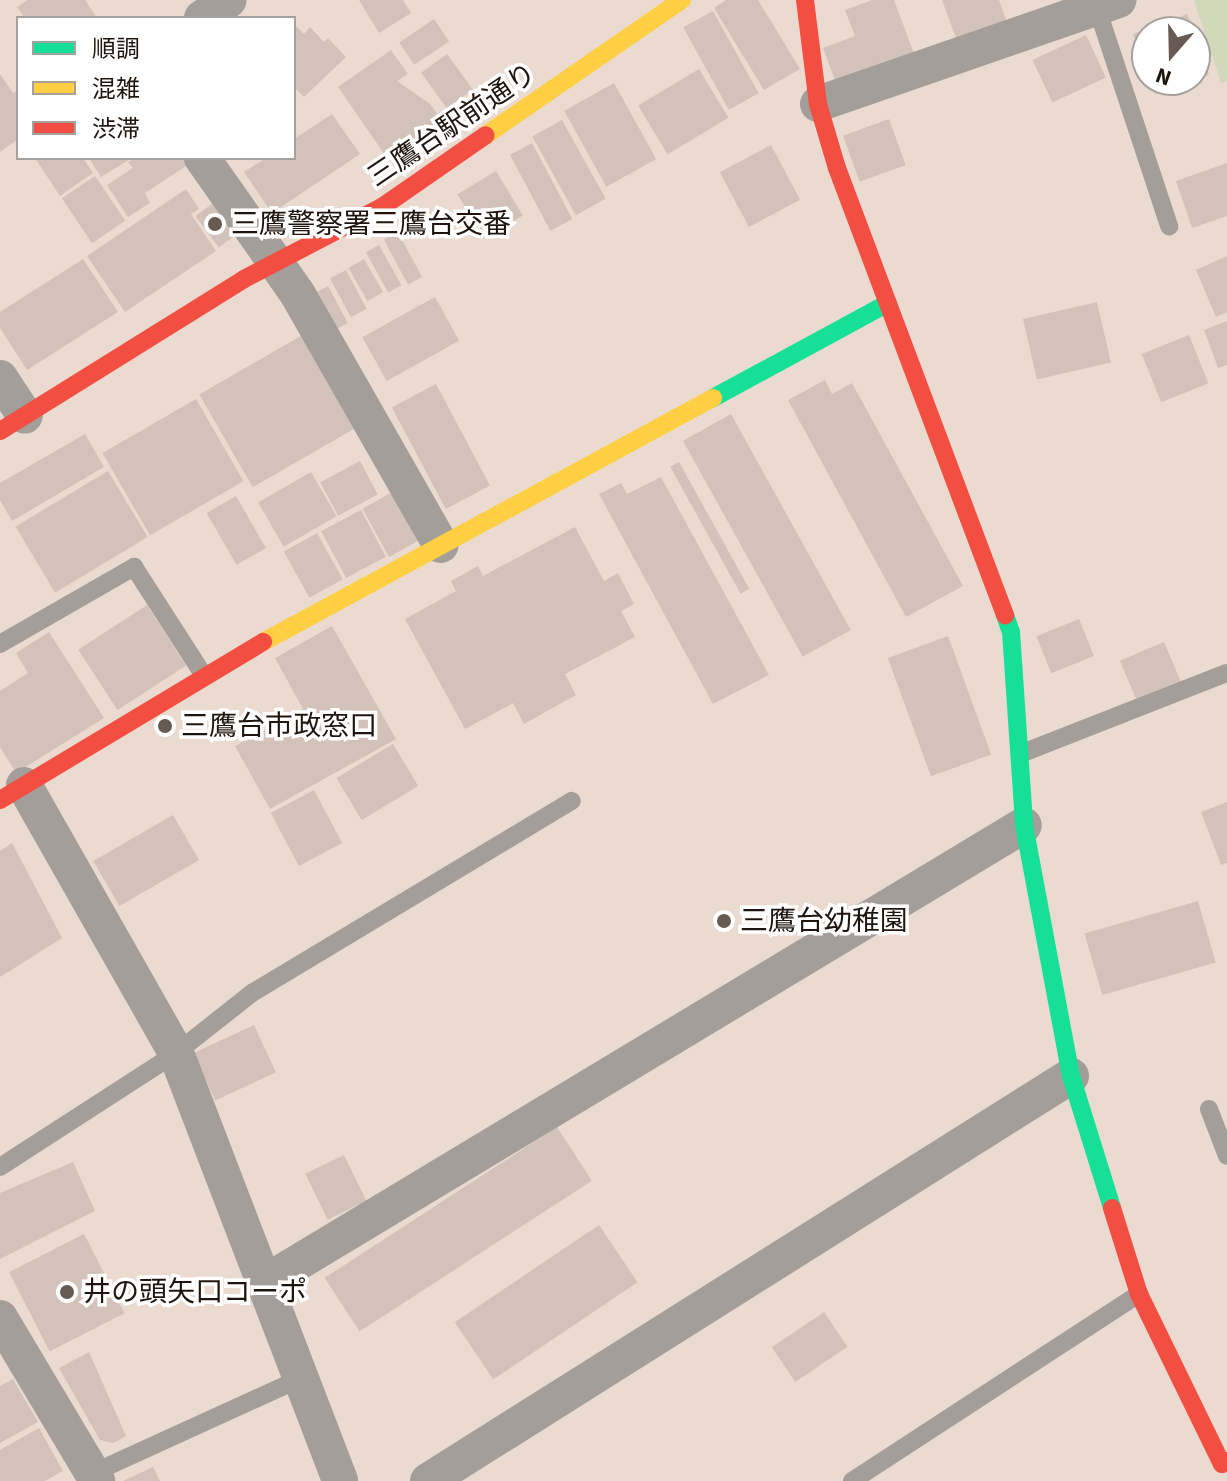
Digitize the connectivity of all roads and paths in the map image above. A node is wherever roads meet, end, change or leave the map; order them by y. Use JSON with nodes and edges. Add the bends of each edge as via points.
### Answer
{"nodes":[{"id":1,"x":229,"y":0,"type":"edge"},
{"id":2,"x":682,"y":0,"type":"edge"},
{"id":3,"x":805,"y":0,"type":"edge"},
{"id":4,"x":1108,"y":4,"type":"edge"},
{"id":5,"x":205,"y":16,"type":"edge"},
{"id":6,"x":818,"y":104,"type":"junction"},
{"id":7,"x":203,"y":160,"type":"edge"},
{"id":8,"x":1169,"y":226,"type":"dead end"},
{"id":9,"x":274,"y":262,"type":"junction"},
{"id":10,"x":888,"y":303,"type":"junction"},
{"id":11,"x":0,"y":378,"type":"edge"},
{"id":12,"x":12,"y":424,"type":"edge"},
{"id":13,"x":441,"y":545,"type":"junction"},
{"id":14,"x":0,"y":644,"type":"edge"},
{"id":15,"x":1227,"y":673,"type":"edge"},
{"id":16,"x":203,"y":674,"type":"junction"},
{"id":17,"x":1020,"y":754,"type":"junction"},
{"id":18,"x":12,"y":793,"type":"edge"},
{"id":19,"x":572,"y":801,"type":"dead end"},
{"id":20,"x":1024,"y":825,"type":"junction"},
{"id":21,"x":176,"y":1053,"type":"junction"},
{"id":22,"x":1071,"y":1076,"type":"junction"},
{"id":23,"x":1209,"y":1109,"type":"dead end"},
{"id":24,"x":1227,"y":1156,"type":"edge"},
{"id":25,"x":0,"y":1167,"type":"edge"},
{"id":26,"x":264,"y":1283,"type":"junction"},
{"id":27,"x":1139,"y":1294,"type":"junction"},
{"id":28,"x":0,"y":1318,"type":"edge"},
{"id":29,"x":301,"y":1378,"type":"junction"},
{"id":30,"x":1224,"y":1462,"type":"edge"},
{"id":31,"x":95,"y":1477,"type":"edge"},
{"id":32,"x":340,"y":1481,"type":"edge"},
{"id":33,"x":428,"y":1481,"type":"edge"},
{"id":34,"x":852,"y":1481,"type":"edge"},
{"id":35,"x":1203,"y":1481,"type":"edge"}],
"edges":[{"from":1,"to":5,"type":"street"},
{"from":2,"to":9,"type":"street","name":"三鷹台駅前通り","via":[[420,183]]},
{"from":3,"to":6,"type":"street"},
{"from":4,"to":6,"type":"street"},
{"from":4,"to":8,"type":"lane"},
{"from":6,"to":10,"type":"street"},
{"from":7,"to":9,"type":"street"},
{"from":9,"to":12,"type":"street","name":"三鷹台駅前通り"},
{"from":9,"to":13,"type":"street"},
{"from":10,"to":13,"type":"street"},
{"from":10,"to":17,"type":"street","via":[[1011,632]]},
{"from":11,"to":12,"type":"street"},
{"from":13,"to":16,"type":"street"},
{"from":14,"to":16,"type":"lane","via":[[134,567]]},
{"from":15,"to":17,"type":"lane"},
{"from":16,"to":18,"type":"street"},
{"from":17,"to":20,"type":"street"},
{"from":18,"to":21,"type":"street"},
{"from":19,"to":21,"type":"lane","via":[[252,993]]},
{"from":20,"to":22,"type":"street"},
{"from":20,"to":26,"type":"street"},
{"from":21,"to":25,"type":"lane"},
{"from":21,"to":26,"type":"street"},
{"from":22,"to":27,"type":"street"},
{"from":22,"to":33,"type":"street"},
{"from":23,"to":24,"type":"lane"},
{"from":26,"to":29,"type":"street"},
{"from":27,"to":30,"type":"street"},
{"from":27,"to":34,"type":"lane"},
{"from":28,"to":31,"type":"street"},
{"from":29,"to":31,"type":"lane"},
{"from":29,"to":32,"type":"street"},
{"from":30,"to":35,"type":"lane"}]}
